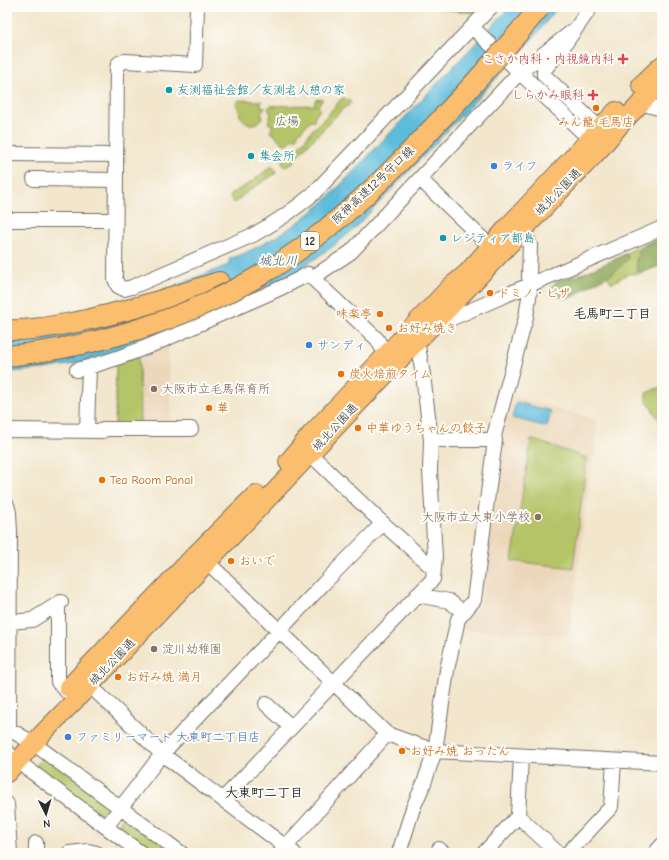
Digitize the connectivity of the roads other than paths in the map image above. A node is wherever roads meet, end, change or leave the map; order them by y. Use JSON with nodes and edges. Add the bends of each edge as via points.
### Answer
{"nodes":[{"id":1,"x":197,"y":7,"type":"edge"},
{"id":2,"x":491,"y":7,"type":"edge"},
{"id":3,"x":524,"y":7,"type":"edge"},
{"id":4,"x":540,"y":7,"type":"edge"},
{"id":5,"x":591,"y":7,"type":"edge"},
{"id":6,"x":475,"y":30,"type":"junction"},
{"id":7,"x":574,"y":30,"type":"junction"},
{"id":8,"x":662,"y":65,"type":"edge"},
{"id":9,"x":517,"y":70,"type":"junction"},
{"id":10,"x":662,"y":81,"type":"edge"},
{"id":11,"x":640,"y":103,"type":"junction"},
{"id":12,"x":662,"y":109,"type":"edge"},
{"id":13,"x":598,"y":138,"type":"junction"},
{"id":14,"x":7,"y":154,"type":"edge"},
{"id":15,"x":116,"y":155,"type":"junction"},
{"id":16,"x":34,"y":179,"type":"dead end"},
{"id":17,"x":420,"y":179,"type":"junction"},
{"id":18,"x":116,"y":180,"type":"junction"},
{"id":19,"x":7,"y":220,"type":"edge"},
{"id":20,"x":115,"y":220,"type":"junction"},
{"id":21,"x":518,"y":225,"type":"junction"},
{"id":22,"x":662,"y":228,"type":"edge"},
{"id":23,"x":490,"y":246,"type":"junction"},
{"id":24,"x":312,"y":278,"type":"junction"},
{"id":25,"x":219,"y":282,"type":"junction"},
{"id":26,"x":531,"y":284,"type":"junction"},
{"id":27,"x":433,"y":325,"type":"junction"},
{"id":28,"x":7,"y":330,"type":"edge"},
{"id":29,"x":417,"y":341,"type":"junction"},
{"id":30,"x":7,"y":343,"type":"edge"},
{"id":31,"x":7,"y":356,"type":"edge"},
{"id":32,"x":389,"y":361,"type":"junction"},
{"id":33,"x":191,"y":429,"type":"dead end"},
{"id":34,"x":7,"y":430,"type":"edge"},
{"id":35,"x":87,"y":430,"type":"junction"},
{"id":36,"x":430,"y":440,"type":"junction"},
{"id":37,"x":495,"y":440,"type":"junction"},
{"id":38,"x":306,"y":450,"type":"junction"},
{"id":39,"x":7,"y":505,"type":"edge"},
{"id":40,"x":383,"y":523,"type":"junction"},
{"id":41,"x":202,"y":557,"type":"junction"},
{"id":42,"x":434,"y":569,"type":"junction"},
{"id":43,"x":417,"y":595,"type":"junction"},
{"id":44,"x":463,"y":612,"type":"junction"},
{"id":45,"x":10,"y":622,"type":"junction"},
{"id":46,"x":279,"y":631,"type":"junction"},
{"id":47,"x":85,"y":681,"type":"junction"},
{"id":48,"x":333,"y":683,"type":"junction"},
{"id":49,"x":66,"y":690,"type":"junction"},
{"id":50,"x":266,"y":704,"type":"dead end"},
{"id":51,"x":291,"y":727,"type":"junction"},
{"id":52,"x":387,"y":734,"type":"junction"},
{"id":53,"x":18,"y":735,"type":"edge"},
{"id":54,"x":435,"y":751,"type":"junction"},
{"id":55,"x":162,"y":754,"type":"junction"},
{"id":56,"x":521,"y":756,"type":"junction"},
{"id":57,"x":9,"y":759,"type":"edge"},
{"id":58,"x":614,"y":760,"type":"junction"},
{"id":59,"x":662,"y":763,"type":"edge"},
{"id":60,"x":223,"y":799,"type":"junction"},
{"id":61,"x":7,"y":804,"type":"edge"},
{"id":62,"x":121,"y":808,"type":"junction"},
{"id":63,"x":518,"y":816,"type":"junction"},
{"id":64,"x":106,"y":827,"type":"junction"},
{"id":65,"x":662,"y":845,"type":"edge"},
{"id":66,"x":286,"y":851,"type":"edge"},
{"id":67,"x":10,"y":853,"type":"edge"},
{"id":68,"x":69,"y":853,"type":"edge"},
{"id":69,"x":97,"y":853,"type":"edge"},
{"id":70,"x":141,"y":853,"type":"edge"},
{"id":71,"x":181,"y":853,"type":"edge"},
{"id":72,"x":399,"y":853,"type":"edge"},
{"id":73,"x":484,"y":853,"type":"edge"},
{"id":74,"x":558,"y":853,"type":"edge"},
{"id":75,"x":568,"y":853,"type":"edge"},
{"id":76,"x":654,"y":853,"type":"edge"}],
"edges":[{"from":1,"to":15,"type":"street","via":[[195,65],[125,61],[118,65]]},
{"from":2,"to":6,"type":"street"},
{"from":3,"to":25,"type":"highway","name":"阪神高速12号守口線","number":"12","via":[[409,135],[337,205],[276,250]]},
{"from":4,"to":31,"type":"highway","name":"阪神高速12号守口線","number":"12","bridge":true,"via":[[417,145],[343,215],[276,265],[225,294],[144,328],[82,344]]},
{"from":5,"to":7,"type":"street"},
{"from":6,"to":9,"type":"street"},
{"from":6,"to":20,"type":"street","via":[[313,194],[262,230],[126,289],[118,286],[115,279]]},
{"from":7,"to":9,"type":"street"},
{"from":7,"to":13,"type":"street","via":[[544,70],[544,75],[595,124]]},
{"from":8,"to":13,"type":"main road","name":"城北公園通","via":[[647,79]]},
{"from":9,"to":13,"type":"street"},
{"from":9,"to":17,"type":"street"},
{"from":10,"to":11,"type":"main road","name":"城北公園通"},
{"from":11,"to":12,"type":"street"},
{"from":11,"to":13,"type":"main road","name":"城北公園通"},
{"from":13,"to":21,"type":"main road","name":"城北公園通"},
{"from":14,"to":15,"type":"street"},
{"from":15,"to":18,"type":"street"},
{"from":16,"to":18,"type":"street"},
{"from":17,"to":23,"type":"street"},
{"from":17,"to":24,"type":"street","via":[[351,252]]},
{"from":18,"to":20,"type":"street"},
{"from":19,"to":20,"type":"street"},
{"from":21,"to":23,"type":"main road","name":"城北公園通"},
{"from":21,"to":26,"type":"street","via":[[528,238],[531,249]]},
{"from":21,"to":27,"type":"main road","name":"城北公園通"},
{"from":22,"to":26,"type":"street"},
{"from":23,"to":32,"type":"main road","name":"城北公園通","via":[[467,273],[450,287]]},
{"from":24,"to":32,"type":"street","via":[[377,339]]},
{"from":24,"to":35,"type":"street","via":[[308,274],[155,344],[116,360],[83,368]]},
{"from":25,"to":28,"type":"highway","via":[[109,315],[52,326]]},
{"from":25,"to":30,"type":"highway","name":"阪神高速12号守口線","number":"12","via":[[166,307],[118,323],[68,335]]},
{"from":26,"to":27,"type":"street"},
{"from":26,"to":37,"type":"street","via":[[526,317],[496,425]]},
{"from":27,"to":29,"type":"main road","name":"城北公園通"},
{"from":29,"to":32,"type":"main road","name":"城北公園通"},
{"from":29,"to":36,"type":"street"},
{"from":32,"to":38,"type":"main road","name":"城北公園通"},
{"from":33,"to":35,"type":"street"},
{"from":34,"to":35,"type":"street"},
{"from":36,"to":37,"type":"street"},
{"from":36,"to":42,"type":"street"},
{"from":37,"to":44,"type":"street","via":[[474,600]]},
{"from":38,"to":40,"type":"street"},
{"from":38,"to":41,"type":"main road","name":"城北公園通","via":[[290,460]]},
{"from":39,"to":45,"type":"street","via":[[10,532]]},
{"from":40,"to":42,"type":"street"},
{"from":40,"to":46,"type":"street"},
{"from":41,"to":46,"type":"street"},
{"from":41,"to":47,"type":"main road","name":"城北公園通"},
{"from":42,"to":43,"type":"street","via":[[433,579]]},
{"from":43,"to":44,"type":"street","via":[[449,601]]},
{"from":43,"to":48,"type":"street"},
{"from":44,"to":54,"type":"street","via":[[458,619],[447,670]]},
{"from":45,"to":49,"type":"street","via":[[32,620],[59,603],[58,682]]},
{"from":45,"to":53,"type":"street"},
{"from":46,"to":48,"type":"street"},
{"from":46,"to":55,"type":"street"},
{"from":47,"to":49,"type":"main road","name":"城北公園通"},
{"from":47,"to":53,"type":"main road","name":"城北公園通"},
{"from":47,"to":55,"type":"street"},
{"from":48,"to":51,"type":"street"},
{"from":48,"to":52,"type":"street"},
{"from":49,"to":53,"type":"main road","name":"城北公園通"},
{"from":50,"to":51,"type":"street"},
{"from":51,"to":60,"type":"street"},
{"from":52,"to":54,"type":"street"},
{"from":52,"to":66,"type":"street"},
{"from":53,"to":57,"type":"main road","name":"城北公園通"},
{"from":53,"to":62,"type":"street"},
{"from":54,"to":56,"type":"street"},
{"from":54,"to":72,"type":"street"},
{"from":55,"to":60,"type":"street"},
{"from":55,"to":62,"type":"street"},
{"from":56,"to":58,"type":"street"},
{"from":56,"to":63,"type":"street"},
{"from":57,"to":64,"type":"street"},
{"from":58,"to":59,"type":"street"},
{"from":58,"to":75,"type":"street","via":[[611,807]]},
{"from":60,"to":66,"type":"street"},
{"from":61,"to":67,"type":"street"},
{"from":62,"to":64,"type":"street"},
{"from":62,"to":71,"type":"street"},
{"from":63,"to":73,"type":"street"},
{"from":63,"to":74,"type":"street"},
{"from":64,"to":70,"type":"street"},
{"from":65,"to":76,"type":"street"},
{"from":68,"to":69,"type":"street"}]}
